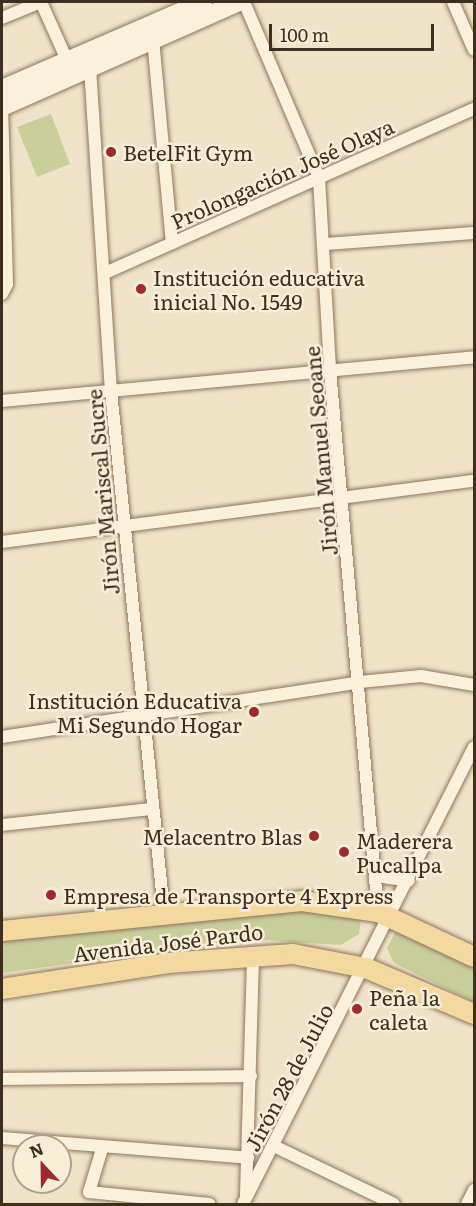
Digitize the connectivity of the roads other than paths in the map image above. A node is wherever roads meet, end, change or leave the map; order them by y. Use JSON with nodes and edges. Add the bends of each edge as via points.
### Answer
{"nodes":[{"id":1,"x":41,"y":2,"type":"edge"},
{"id":2,"x":203,"y":2,"type":"edge"},
{"id":3,"x":239,"y":2,"type":"edge"},
{"id":4,"x":244,"y":2,"type":"edge"},
{"id":5,"x":453,"y":2,"type":"edge"},
{"id":6,"x":2,"y":18,"type":"edge"},
{"id":7,"x":153,"y":39,"type":"junction"},
{"id":8,"x":474,"y":50,"type":"edge"},
{"id":9,"x":67,"y":60,"type":"junction"},
{"id":10,"x":90,"y":67,"type":"junction"},
{"id":11,"x":2,"y":89,"type":"edge"},
{"id":12,"x":2,"y":107,"type":"edge"},
{"id":13,"x":474,"y":109,"type":"edge"},
{"id":14,"x":319,"y":178,"type":"junction"},
{"id":15,"x":474,"y":233,"type":"edge"},
{"id":16,"x":172,"y":243,"type":"junction"},
{"id":17,"x":326,"y":244,"type":"junction"},
{"id":18,"x":105,"y":273,"type":"junction"},
{"id":19,"x":2,"y":294,"type":"edge"},
{"id":20,"x":474,"y":357,"type":"edge"},
{"id":21,"x":330,"y":370,"type":"junction"},
{"id":22,"x":111,"y":392,"type":"junction"},
{"id":23,"x":2,"y":401,"type":"edge"},
{"id":24,"x":474,"y":481,"type":"edge"},
{"id":25,"x":344,"y":497,"type":"junction"},
{"id":26,"x":125,"y":525,"type":"junction"},
{"id":27,"x":2,"y":542,"type":"edge"},
{"id":28,"x":360,"y":682,"type":"junction"},
{"id":29,"x":474,"y":685,"type":"edge"},
{"id":30,"x":142,"y":716,"type":"junction"},
{"id":31,"x":2,"y":737,"type":"edge"},
{"id":32,"x":474,"y":747,"type":"edge"},
{"id":33,"x":152,"y":809,"type":"junction"},
{"id":34,"x":2,"y":825,"type":"edge"},
{"id":35,"x":375,"y":876,"type":"junction"},
{"id":36,"x":409,"y":880,"type":"junction"},
{"id":37,"x":164,"y":912,"type":"junction"},
{"id":38,"x":384,"y":915,"type":"junction"},
{"id":39,"x":2,"y":931,"type":"edge"},
{"id":40,"x":253,"y":954,"type":"junction"},
{"id":41,"x":474,"y":957,"type":"edge"},
{"id":42,"x":366,"y":968,"type":"junction"},
{"id":43,"x":2,"y":989,"type":"edge"},
{"id":44,"x":474,"y":1014,"type":"edge"},
{"id":45,"x":251,"y":1076,"type":"junction"},
{"id":46,"x":2,"y":1079,"type":"edge"},
{"id":47,"x":2,"y":1138,"type":"edge"},
{"id":48,"x":274,"y":1146,"type":"junction"},
{"id":49,"x":102,"y":1149,"type":"junction"},
{"id":50,"x":248,"y":1158,"type":"junction"},
{"id":51,"x":474,"y":1190,"type":"edge"},
{"id":52,"x":244,"y":1202,"type":"edge"},
{"id":53,"x":209,"y":1204,"type":"edge"},
{"id":54,"x":394,"y":1204,"type":"edge"},
{"id":55,"x":467,"y":1204,"type":"edge"}],
"edges":[{"from":1,"to":6,"type":"street"},
{"from":1,"to":9,"type":"street"},
{"from":2,"to":9,"type":"main road"},
{"from":3,"to":7,"type":"main road"},
{"from":4,"to":14,"type":"street","name":"Jirón Manuel Seoane"},
{"from":5,"to":8,"type":"street"},
{"from":7,"to":10,"type":"main road"},
{"from":7,"to":16,"type":"street"},
{"from":9,"to":11,"type":"main road"},
{"from":10,"to":12,"type":"main road"},
{"from":10,"to":18,"type":"street","name":"Jirón Mariscal Sucre"},
{"from":12,"to":19,"type":"street","via":[[7,284]]},
{"from":13,"to":14,"type":"street","name":"Prolongación José Olaya"},
{"from":14,"to":16,"type":"street","name":"Prolongación José Olaya"},
{"from":14,"to":17,"type":"street","name":"Jirón Manuel Seoane"},
{"from":15,"to":17,"type":"street"},
{"from":16,"to":18,"type":"street","name":"Prolongación José Olaya"},
{"from":17,"to":21,"type":"street","name":"Jirón Manuel Seoane"},
{"from":18,"to":22,"type":"street","name":"Jirón Mariscal Sucre"},
{"from":20,"to":21,"type":"street"},
{"from":21,"to":22,"type":"street"},
{"from":21,"to":25,"type":"street","name":"Jirón Manuel Seoane"},
{"from":22,"to":23,"type":"street"},
{"from":22,"to":26,"type":"street","name":"Jirón Mariscal Sucre"},
{"from":24,"to":25,"type":"street"},
{"from":25,"to":26,"type":"street"},
{"from":25,"to":28,"type":"street","name":"Jirón Manuel Seoane"},
{"from":26,"to":27,"type":"street"},
{"from":26,"to":30,"type":"street","name":"Jirón Mariscal Sucre"},
{"from":28,"to":29,"type":"street","via":[[421,676]]},
{"from":28,"to":30,"type":"street"},
{"from":28,"to":35,"type":"street","name":"Jirón Manuel Seoane"},
{"from":30,"to":31,"type":"street"},
{"from":30,"to":33,"type":"street","name":"Jirón Mariscal Sucre"},
{"from":32,"to":36,"type":"street","name":"Jirón 28 de Julio"},
{"from":33,"to":34,"type":"street"},
{"from":33,"to":37,"type":"street","name":"Jirón Mariscal Sucre"},
{"from":35,"to":36,"type":"street"},
{"from":35,"to":38,"type":"street","name":"Jirón Manuel Seoane"},
{"from":36,"to":38,"type":"street","name":"Jirón 28 de Julio"},
{"from":37,"to":38,"type":"main road","name":"Avenida José Pardo","via":[[302,901]]},
{"from":37,"to":39,"type":"main road","name":"Avenida José Pardo"},
{"from":38,"to":41,"type":"main road","name":"Avenida José Pardo"},
{"from":38,"to":42,"type":"street","name":"Jirón 28 de Julio"},
{"from":40,"to":42,"type":"main road","name":"Avenida José Pardo","via":[[304,955]]},
{"from":40,"to":43,"type":"main road","name":"Avenida José Pardo"},
{"from":40,"to":45,"type":"street"},
{"from":42,"to":44,"type":"main road","name":"Avenida José Pardo"},
{"from":42,"to":48,"type":"street","name":"Jirón 28 de Julio"},
{"from":45,"to":46,"type":"street"},
{"from":45,"to":50,"type":"street"},
{"from":47,"to":49,"type":"street"},
{"from":48,"to":52,"type":"street","name":"Jirón 28 de Julio"},
{"from":48,"to":54,"type":"street"},
{"from":49,"to":50,"type":"street"},
{"from":49,"to":53,"type":"street","via":[[89,1192]]},
{"from":50,"to":52,"type":"street"},
{"from":51,"to":55,"type":"street"}]}
